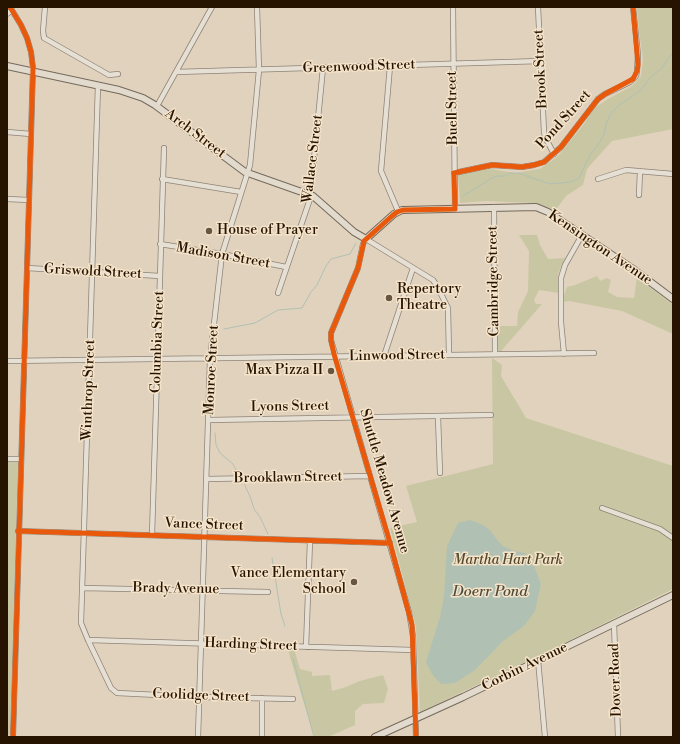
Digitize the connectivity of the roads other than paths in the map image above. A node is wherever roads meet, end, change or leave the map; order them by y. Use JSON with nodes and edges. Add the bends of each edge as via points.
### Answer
{"nodes":[{"id":1,"x":46,"y":7,"type":"edge"},
{"id":2,"x":212,"y":7,"type":"edge"},
{"id":3,"x":257,"y":7,"type":"edge"},
{"id":4,"x":453,"y":7,"type":"edge"},
{"id":5,"x":538,"y":7,"type":"edge"},
{"id":6,"x":633,"y":7,"type":"edge"},
{"id":7,"x":11,"y":9,"type":"edge"},
{"id":8,"x":7,"y":14,"type":"edge"},
{"id":9,"x":541,"y":62,"type":"junction"},
{"id":10,"x":452,"y":65,"type":"junction"},
{"id":11,"x":7,"y":66,"type":"edge"},
{"id":12,"x":390,"y":66,"type":"junction"},
{"id":13,"x":323,"y":68,"type":"junction"},
{"id":14,"x":259,"y":70,"type":"junction"},
{"id":15,"x":33,"y":72,"type":"junction"},
{"id":16,"x":176,"y":72,"type":"junction"},
{"id":17,"x":118,"y":74,"type":"dead end"},
{"id":18,"x":98,"y":85,"type":"junction"},
{"id":19,"x":157,"y":106,"type":"junction"},
{"id":20,"x":7,"y":132,"type":"edge"},
{"id":21,"x":31,"y":134,"type":"junction"},
{"id":22,"x":164,"y":148,"type":"dead end"},
{"id":23,"x":554,"y":154,"type":"junction"},
{"id":24,"x":640,"y":171,"type":"junction"},
{"id":25,"x":454,"y":173,"type":"junction"},
{"id":26,"x":248,"y":174,"type":"junction"},
{"id":27,"x":673,"y":174,"type":"edge"},
{"id":28,"x":162,"y":179,"type":"junction"},
{"id":29,"x":598,"y":179,"type":"dead end"},
{"id":30,"x":241,"y":192,"type":"junction"},
{"id":31,"x":310,"y":195,"type":"junction"},
{"id":32,"x":639,"y":195,"type":"dead end"},
{"id":33,"x":7,"y":199,"type":"edge"},
{"id":34,"x":29,"y":200,"type":"junction"},
{"id":35,"x":494,"y":207,"type":"junction"},
{"id":36,"x":454,"y":208,"type":"junction"},
{"id":37,"x":398,"y":211,"type":"junction"},
{"id":38,"x":582,"y":235,"type":"junction"},
{"id":39,"x":366,"y":239,"type":"junction"},
{"id":40,"x":160,"y":244,"type":"junction"},
{"id":41,"x":222,"y":254,"type":"junction"},
{"id":42,"x":286,"y":267,"type":"junction"},
{"id":43,"x":27,"y":268,"type":"junction"},
{"id":44,"x":413,"y":268,"type":"junction"},
{"id":45,"x":92,"y":272,"type":"junction"},
{"id":46,"x":160,"y":276,"type":"junction"},
{"id":47,"x":278,"y":292,"type":"dead end"},
{"id":48,"x":673,"y":299,"type":"edge"},
{"id":49,"x":495,"y":354,"type":"junction"},
{"id":50,"x":564,"y":354,"type":"junction"},
{"id":51,"x":594,"y":354,"type":"dead end"},
{"id":52,"x":449,"y":355,"type":"junction"},
{"id":53,"x":384,"y":356,"type":"junction"},
{"id":54,"x":336,"y":357,"type":"junction"},
{"id":55,"x":210,"y":359,"type":"junction"},
{"id":56,"x":90,"y":360,"type":"junction"},
{"id":57,"x":157,"y":360,"type":"junction"},
{"id":58,"x":23,"y":361,"type":"junction"},
{"id":59,"x":7,"y":362,"type":"edge"},
{"id":60,"x":491,"y":415,"type":"dead end"},
{"id":61,"x":438,"y":417,"type":"junction"},
{"id":62,"x":354,"y":418,"type":"junction"},
{"id":63,"x":209,"y":420,"type":"junction"},
{"id":64,"x":7,"y":459,"type":"edge"},
{"id":65,"x":20,"y":459,"type":"junction"},
{"id":66,"x":440,"y":473,"type":"dead end"},
{"id":67,"x":370,"y":476,"type":"junction"},
{"id":68,"x":206,"y":479,"type":"junction"},
{"id":69,"x":602,"y":508,"type":"dead end"},
{"id":70,"x":18,"y":531,"type":"junction"},
{"id":71,"x":85,"y":534,"type":"junction"},
{"id":72,"x":152,"y":536,"type":"junction"},
{"id":73,"x":205,"y":537,"type":"junction"},
{"id":74,"x":673,"y":538,"type":"edge"},
{"id":75,"x":310,"y":541,"type":"junction"},
{"id":76,"x":390,"y":543,"type":"junction"},
{"id":77,"x":83,"y":588,"type":"junction"},
{"id":78,"x":203,"y":590,"type":"junction"},
{"id":79,"x":268,"y":592,"type":"dead end"},
{"id":80,"x":673,"y":595,"type":"edge"},
{"id":81,"x":614,"y":623,"type":"junction"},
{"id":82,"x":88,"y":640,"type":"junction"},
{"id":83,"x":201,"y":644,"type":"junction"},
{"id":84,"x":306,"y":647,"type":"junction"},
{"id":85,"x":413,"y":650,"type":"junction"},
{"id":86,"x":538,"y":660,"type":"junction"},
{"id":87,"x":111,"y":688,"type":"joint"},
{"id":88,"x":199,"y":697,"type":"junction"},
{"id":89,"x":262,"y":698,"type":"junction"},
{"id":90,"x":293,"y":699,"type":"dead end"},
{"id":91,"x":416,"y":718,"type":"junction"},
{"id":92,"x":13,"y":737,"type":"edge"},
{"id":93,"x":198,"y":737,"type":"edge"},
{"id":94,"x":262,"y":737,"type":"edge"},
{"id":95,"x":375,"y":737,"type":"edge"},
{"id":96,"x":416,"y":737,"type":"edge"},
{"id":97,"x":544,"y":737,"type":"edge"},
{"id":98,"x":618,"y":737,"type":"edge"}],
"edges":[{"from":1,"to":17,"type":"street","via":[[44,38],[109,75]]},
{"from":2,"to":16,"type":"street"},
{"from":3,"to":14,"type":"street","name":"Monroe Street"},
{"from":4,"to":10,"type":"street","name":"Buell Street"},
{"from":5,"to":9,"type":"street","name":"Brook Street"},
{"from":6,"to":23,"type":"street","name":"Pond Street","via":[[638,54],[637,71],[633,79],[598,99]]},
{"from":7,"to":8,"type":"street"},
{"from":7,"to":15,"type":"street","via":[[28,40]]},
{"from":9,"to":10,"type":"street","name":"Greenwood Street"},
{"from":9,"to":23,"type":"street","name":"Brook Street","via":[[544,132]]},
{"from":10,"to":12,"type":"street","name":"Greenwood Street"},
{"from":10,"to":25,"type":"street","name":"Buell Street"},
{"from":11,"to":15,"type":"main road","name":"Arch Street"},
{"from":12,"to":13,"type":"street","name":"Greenwood Street"},
{"from":12,"to":37,"type":"street","via":[[380,171]]},
{"from":13,"to":14,"type":"street","name":"Greenwood Street"},
{"from":13,"to":31,"type":"street","name":"Wallace Street"},
{"from":14,"to":16,"type":"street","name":"Greenwood Street"},
{"from":14,"to":26,"type":"street","name":"Monroe Street"},
{"from":15,"to":18,"type":"main road","name":"Arch Street"},
{"from":15,"to":21,"type":"street"},
{"from":16,"to":19,"type":"street"},
{"from":18,"to":19,"type":"main road","name":"Arch Street","via":[[134,94]]},
{"from":18,"to":45,"type":"street","name":"Winthrop Street"},
{"from":19,"to":26,"type":"main road","name":"Arch Street"},
{"from":20,"to":21,"type":"street"},
{"from":21,"to":34,"type":"street"},
{"from":22,"to":28,"type":"street","name":"Columbia Street"},
{"from":23,"to":25,"type":"street","name":"Pond Street","via":[[544,162],[534,165],[492,165]]},
{"from":24,"to":27,"type":"street"},
{"from":24,"to":29,"type":"street","via":[[626,170]]},
{"from":24,"to":32,"type":"street"},
{"from":25,"to":36,"type":"street","name":"Buell Street"},
{"from":26,"to":30,"type":"street","name":"Monroe Street"},
{"from":26,"to":31,"type":"main road","name":"Arch Street"},
{"from":28,"to":30,"type":"street"},
{"from":28,"to":40,"type":"street","name":"Columbia Street"},
{"from":30,"to":41,"type":"street","name":"Monroe Street"},
{"from":31,"to":39,"type":"main road","name":"Arch Street"},
{"from":31,"to":42,"type":"street","name":"Wallace Street"},
{"from":33,"to":34,"type":"street"},
{"from":34,"to":43,"type":"street"},
{"from":35,"to":36,"type":"main road","name":"Kensington Avenue"},
{"from":35,"to":38,"type":"main road","name":"Kensington Avenue","via":[[537,207]]},
{"from":35,"to":49,"type":"street","name":"Cambridge Street"},
{"from":36,"to":37,"type":"main road","name":"Kensington Avenue"},
{"from":37,"to":39,"type":"main road"},
{"from":38,"to":48,"type":"main road","name":"Kensington Avenue","via":[[641,274]]},
{"from":38,"to":50,"type":"street","via":[[565,265],[561,278]]},
{"from":39,"to":44,"type":"street"},
{"from":39,"to":54,"type":"street","name":"Shuttle Meadow Avenue","via":[[358,268],[331,333]]},
{"from":40,"to":41,"type":"street","name":"Madison Street"},
{"from":40,"to":46,"type":"street","name":"Columbia Street"},
{"from":41,"to":42,"type":"street","name":"Madison Street"},
{"from":41,"to":55,"type":"street","name":"Monroe Street"},
{"from":42,"to":47,"type":"street","name":"Wallace Street"},
{"from":43,"to":45,"type":"street","name":"Griswold Street"},
{"from":43,"to":58,"type":"street"},
{"from":44,"to":52,"type":"street","via":[[433,280],[448,308]]},
{"from":44,"to":53,"type":"street"},
{"from":45,"to":46,"type":"street","name":"Griswold Street"},
{"from":45,"to":56,"type":"street","name":"Winthrop Street"},
{"from":46,"to":57,"type":"street","name":"Columbia Street"},
{"from":49,"to":50,"type":"street","name":"Linwood Street"},
{"from":49,"to":52,"type":"street","name":"Linwood Street"},
{"from":50,"to":51,"type":"street","name":"Linwood Street"},
{"from":52,"to":53,"type":"street","name":"Linwood Street"},
{"from":53,"to":54,"type":"street","name":"Linwood Street"},
{"from":54,"to":55,"type":"street","name":"Linwood Street"},
{"from":54,"to":62,"type":"street","name":"Shuttle Meadow Avenue"},
{"from":55,"to":57,"type":"street","name":"Linwood Street"},
{"from":55,"to":63,"type":"street","name":"Monroe Street"},
{"from":56,"to":57,"type":"street","name":"Linwood Street"},
{"from":56,"to":58,"type":"street","name":"Linwood Street"},
{"from":56,"to":71,"type":"street","name":"Winthrop Street"},
{"from":57,"to":72,"type":"street","name":"Columbia Street"},
{"from":58,"to":59,"type":"street","name":"Linwood Street"},
{"from":58,"to":65,"type":"street"},
{"from":60,"to":61,"type":"street","name":"Lyons Street"},
{"from":61,"to":62,"type":"street","name":"Lyons Street"},
{"from":61,"to":66,"type":"street"},
{"from":62,"to":63,"type":"street","name":"Lyons Street"},
{"from":62,"to":67,"type":"street","name":"Shuttle Meadow Avenue"},
{"from":63,"to":68,"type":"street","name":"Monroe Street"},
{"from":64,"to":65,"type":"street"},
{"from":65,"to":70,"type":"street"},
{"from":67,"to":68,"type":"street","name":"Brooklawn Street"},
{"from":67,"to":76,"type":"street","name":"Shuttle Meadow Avenue"},
{"from":68,"to":73,"type":"street","name":"Monroe Street"},
{"from":69,"to":74,"type":"street","via":[[660,529]]},
{"from":70,"to":71,"type":"street","name":"Vance Street"},
{"from":70,"to":92,"type":"street"},
{"from":71,"to":72,"type":"street","name":"Vance Street"},
{"from":71,"to":77,"type":"street","name":"Winthrop Street"},
{"from":72,"to":73,"type":"street","name":"Vance Street"},
{"from":73,"to":75,"type":"street","name":"Vance Street"},
{"from":73,"to":78,"type":"street","name":"Monroe Street"},
{"from":75,"to":76,"type":"street","name":"Vance Street"},
{"from":75,"to":84,"type":"street"},
{"from":76,"to":85,"type":"street","name":"Shuttle Meadow Avenue","via":[[410,619]]},
{"from":77,"to":78,"type":"street","name":"Brady Avenue"},
{"from":77,"to":82,"type":"street","name":"Winthrop Street","via":[[81,623]]},
{"from":78,"to":79,"type":"street","name":"Brady Avenue"},
{"from":78,"to":83,"type":"street","name":"Monroe Street"},
{"from":80,"to":81,"type":"main road","name":"Corbin Avenue"},
{"from":81,"to":86,"type":"main road","name":"Corbin Avenue"},
{"from":81,"to":98,"type":"street","name":"Dover Road"},
{"from":82,"to":83,"type":"street","name":"Harding Street"},
{"from":82,"to":87,"type":"street","name":"Winthrop Street"},
{"from":83,"to":84,"type":"street","name":"Harding Street"},
{"from":83,"to":88,"type":"street","name":"Monroe Street"},
{"from":84,"to":85,"type":"street","name":"Harding Street"},
{"from":85,"to":91,"type":"street","name":"Shuttle Meadow Avenue"},
{"from":86,"to":91,"type":"main road","name":"Corbin Avenue"},
{"from":86,"to":97,"type":"street"},
{"from":87,"to":88,"type":"street","name":"Coolidge Street","via":[[117,693]]},
{"from":88,"to":89,"type":"street","name":"Coolidge Street"},
{"from":88,"to":93,"type":"street","name":"Monroe Street"},
{"from":89,"to":90,"type":"street","name":"Coolidge Street"},
{"from":89,"to":94,"type":"street"},
{"from":91,"to":95,"type":"main road","name":"Corbin Avenue"},
{"from":91,"to":96,"type":"street","name":"Shuttle Meadow Avenue"}]}
